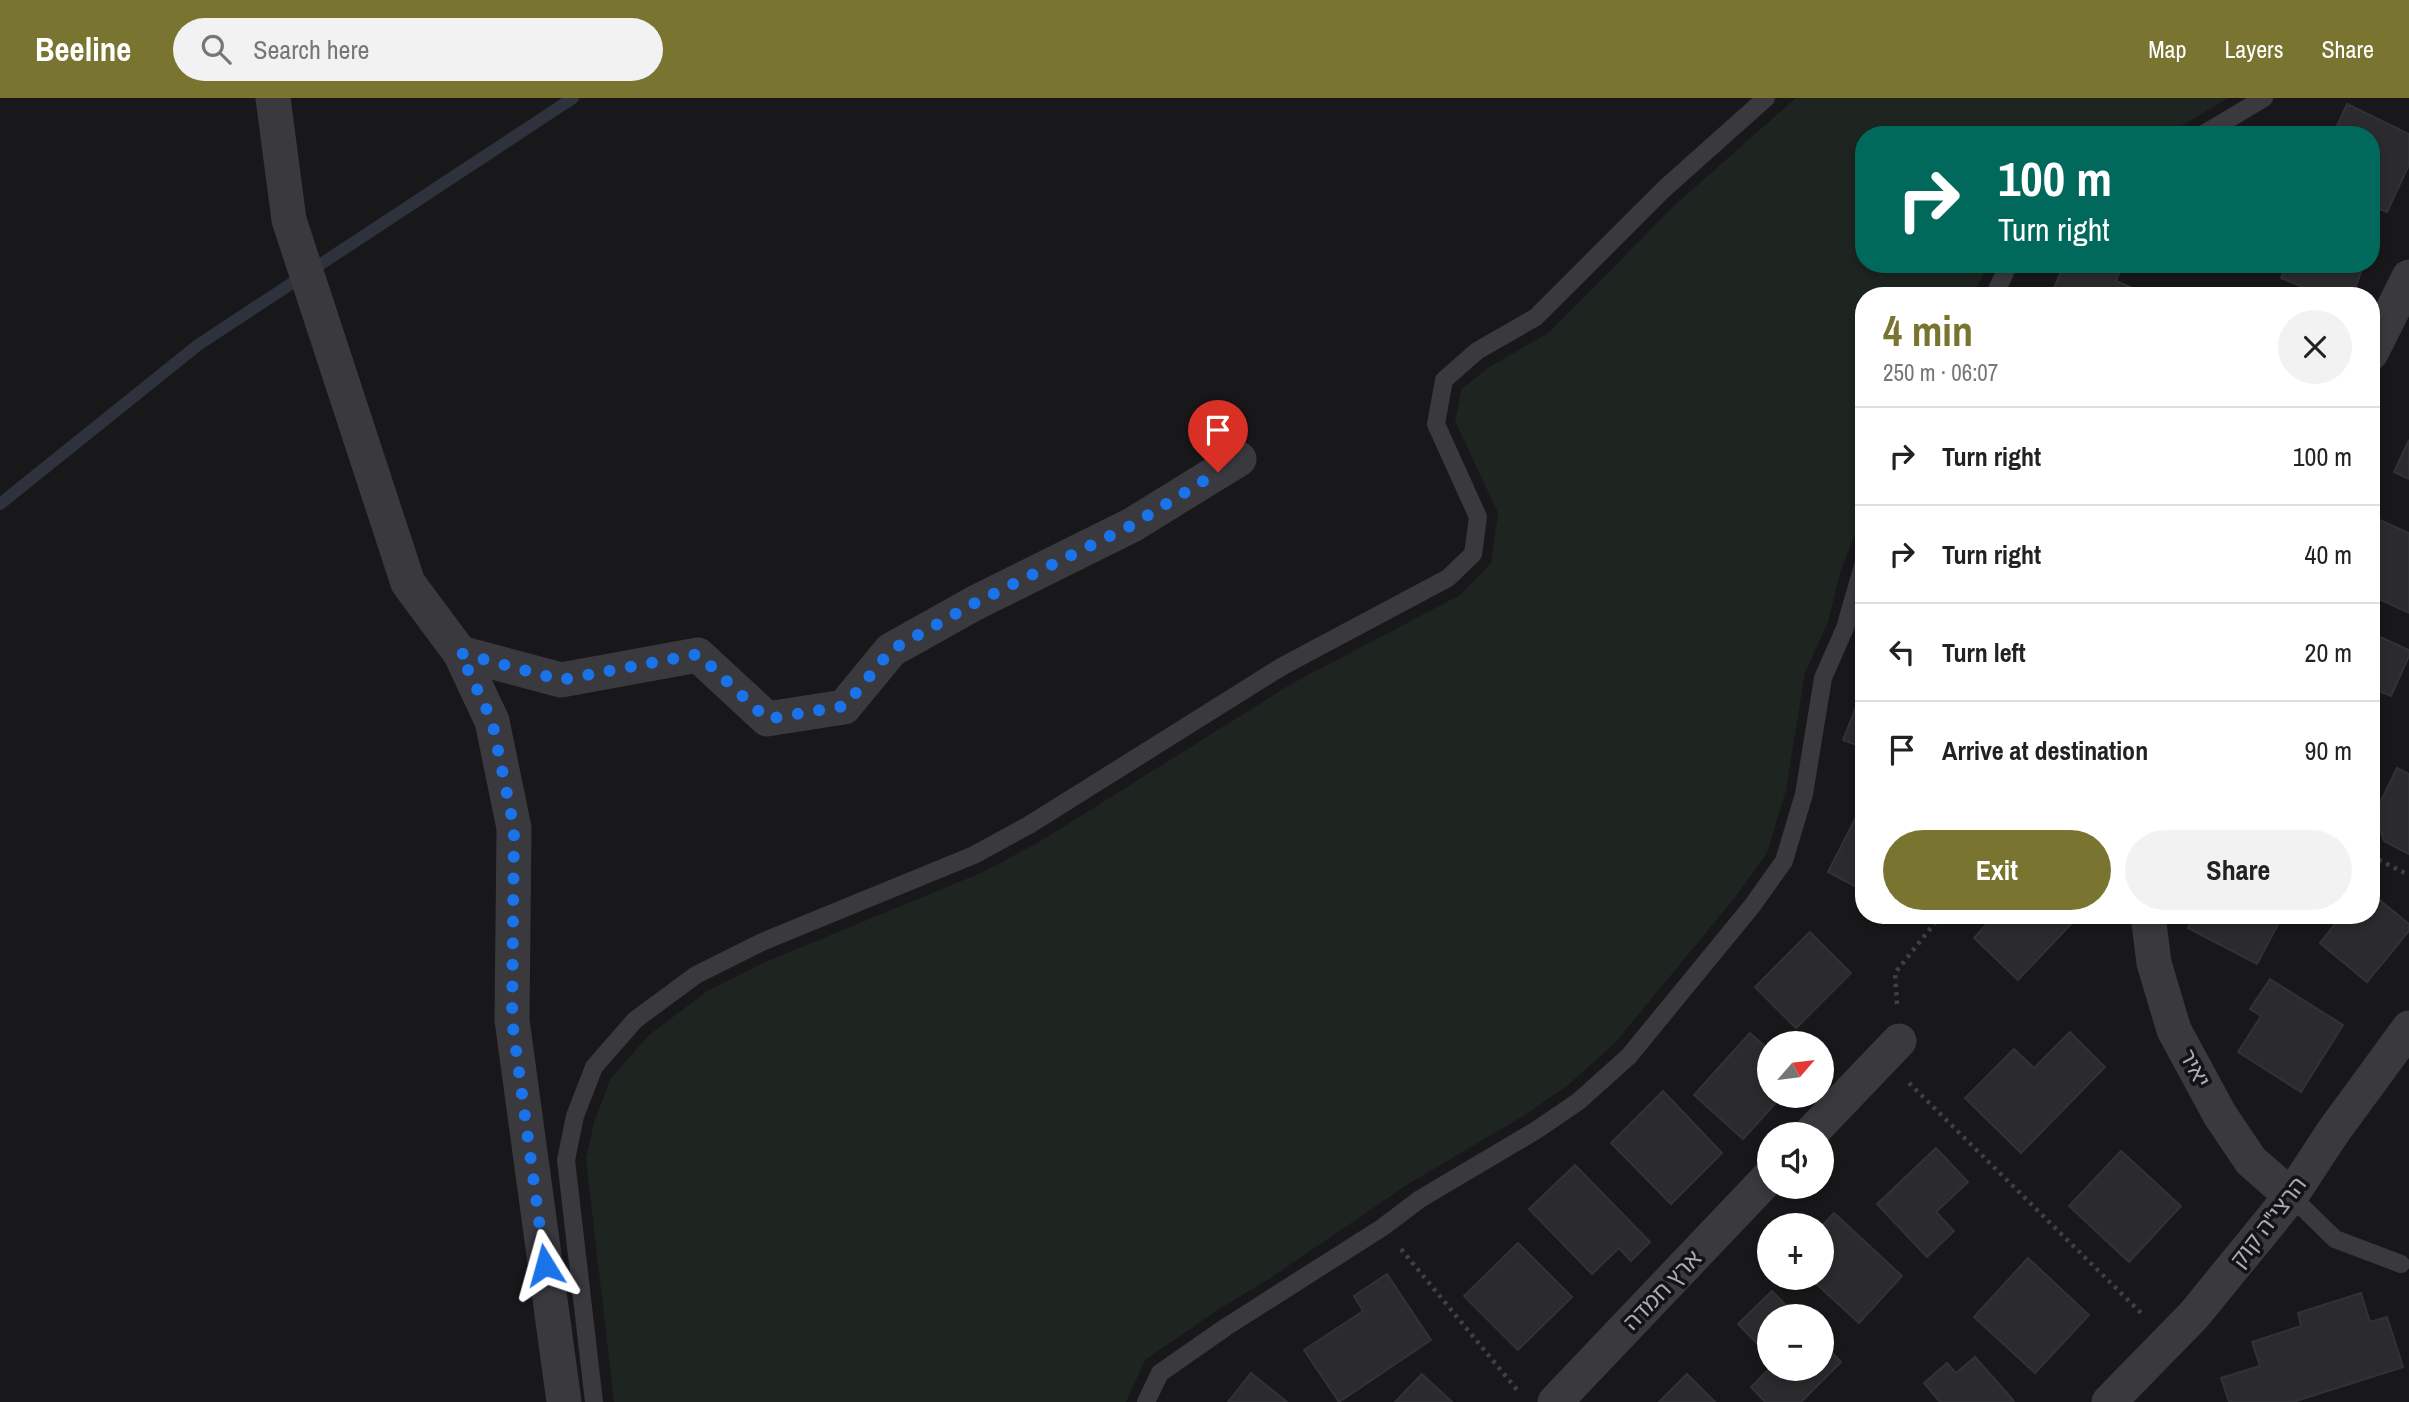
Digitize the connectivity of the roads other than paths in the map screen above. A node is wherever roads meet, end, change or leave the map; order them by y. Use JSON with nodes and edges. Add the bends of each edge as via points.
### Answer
{"nodes":[{"id":1,"x":273,"y":98,"type":"edge"},
{"id":2,"x":1766,"y":98,"type":"edge"},
{"id":3,"x":2264,"y":98,"type":"edge"},
{"id":4,"x":2217,"y":126,"type":"edge"},
{"id":5,"x":2409,"y":277,"type":"edge"},
{"id":6,"x":2380,"y":335,"type":"edge"},
{"id":7,"x":1239,"y":459,"type":"dead end"},
{"id":8,"x":1855,"y":593,"type":"edge"},
{"id":9,"x":460,"y":653,"type":"junction"},
{"id":10,"x":2149,"y":924,"type":"edge"},
{"id":11,"x":2409,"y":1028,"type":"edge"},
{"id":12,"x":1891,"y":1049,"type":"road end"},
{"id":13,"x":1821,"y":1122,"type":"edge"},
{"id":14,"x":1757,"y":1190,"type":"edge"},
{"id":15,"x":2291,"y":1196,"type":"junction"},
{"id":16,"x":2401,"y":1264,"type":"dead end"},
{"id":17,"x":564,"y":1402,"type":"edge"},
{"id":18,"x":594,"y":1402,"type":"edge"},
{"id":19,"x":1146,"y":1402,"type":"edge"},
{"id":20,"x":1555,"y":1402,"type":"edge"},
{"id":21,"x":2109,"y":1402,"type":"edge"}],
"edges":[{"from":1,"to":9,"type":"street","via":[[289,220],[408,583]]},
{"from":2,"to":18,"type":"lane","via":[[1664,189],[1536,317],[1477,351],[1444,380],[1436,424],[1478,517],[1473,554],[1448,578],[1282,667],[975,855],[762,942],[696,975],[635,1020],[594,1068],[575,1116],[566,1160]]},
{"from":3,"to":4,"type":"lane"},
{"from":5,"to":6,"type":"street"},
{"from":7,"to":9,"type":"street","via":[[1132,525],[891,650],[845,706],[767,719],[698,654],[561,680]]},
{"from":8,"to":19,"type":"lane","via":[[1823,678],[1804,794],[1784,861],[1629,1056],[1579,1101],[1420,1199],[1160,1373]]},
{"from":9,"to":17,"type":"street","via":[[492,721],[514,828],[512,1020]]},
{"from":10,"to":15,"type":"street","name":"יאיר","via":[[2154,964],[2174,1030],[2251,1161]]},
{"from":11,"to":15,"type":"street","name":"הרצי\"ה קוק"},
{"from":12,"to":13,"type":"street"},
{"from":14,"to":20,"type":"street","name":"ארץ חמדה"},
{"from":15,"to":16,"type":"lane","via":[[2335,1239]]},
{"from":15,"to":21,"type":"street","name":"הרצי\"ה קוק","via":[[2194,1315]]}]}
